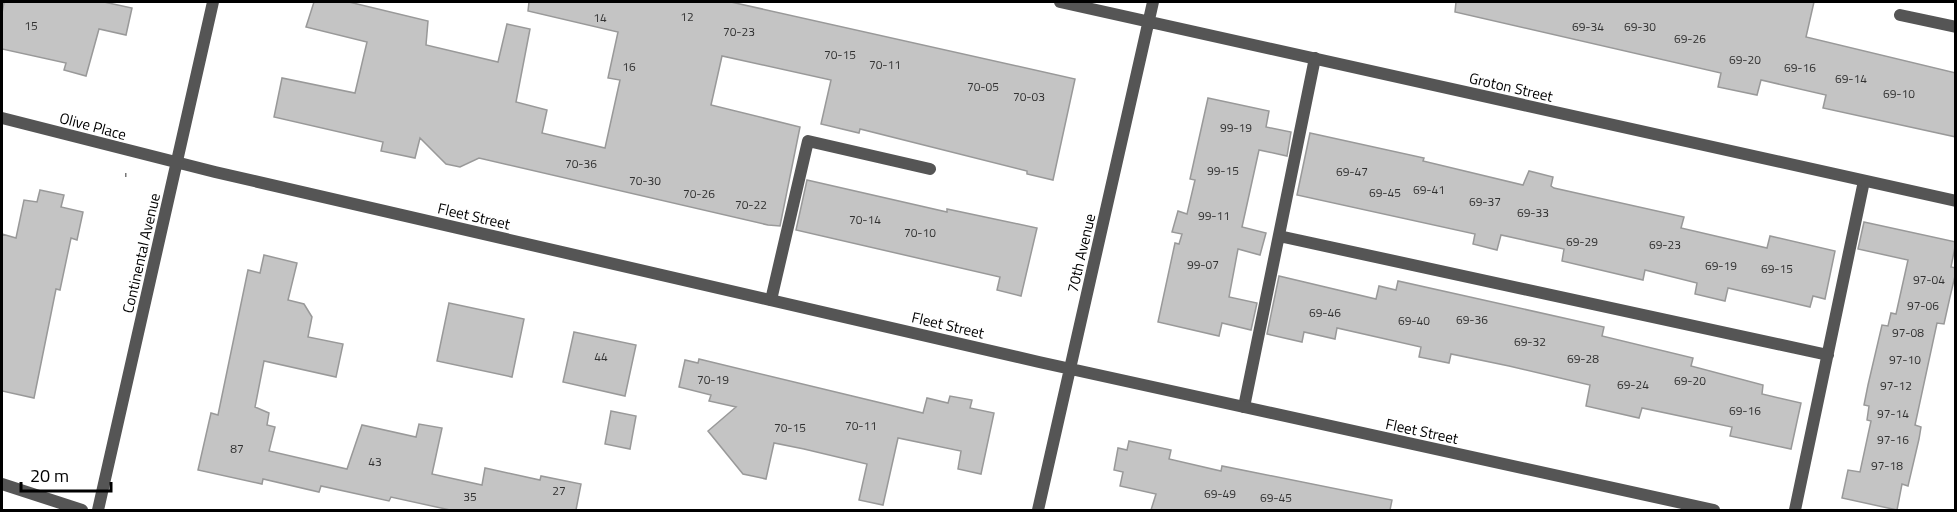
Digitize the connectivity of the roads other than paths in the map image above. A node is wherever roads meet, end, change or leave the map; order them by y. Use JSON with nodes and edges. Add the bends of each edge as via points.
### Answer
{"nodes":[{"id":1,"x":213,"y":2,"type":"edge"},
{"id":2,"x":1060,"y":2,"type":"edge"},
{"id":3,"x":1153,"y":2,"type":"edge"},
{"id":4,"x":1900,"y":15,"type":"dead end"},
{"id":5,"x":1149,"y":21,"type":"junction"},
{"id":6,"x":1956,"y":27,"type":"edge"},
{"id":7,"x":1315,"y":58,"type":"junction"},
{"id":8,"x":2,"y":117,"type":"edge"},
{"id":9,"x":177,"y":163,"type":"junction"},
{"id":10,"x":930,"y":169,"type":"dead end"},
{"id":11,"x":1864,"y":180,"type":"junction"},
{"id":12,"x":1956,"y":201,"type":"edge"},
{"id":13,"x":1279,"y":236,"type":"junction"},
{"id":14,"x":771,"y":300,"type":"junction"},
{"id":15,"x":1828,"y":355,"type":"junction"},
{"id":16,"x":1071,"y":369,"type":"junction"},
{"id":17,"x":1244,"y":407,"type":"junction"},
{"id":18,"x":2,"y":484,"type":"edge"},
{"id":19,"x":82,"y":510,"type":"edge"},
{"id":20,"x":98,"y":510,"type":"edge"},
{"id":21,"x":1038,"y":510,"type":"edge"},
{"id":22,"x":1714,"y":510,"type":"edge"},
{"id":23,"x":1795,"y":510,"type":"edge"}],
"edges":[{"from":1,"to":9,"type":"street","name":"Continental Avenue"},
{"from":2,"to":5,"type":"street","name":"Groton Street"},
{"from":3,"to":5,"type":"street","name":"70th Avenue"},
{"from":4,"to":6,"type":"street"},
{"from":5,"to":7,"type":"street","name":"Groton Street"},
{"from":5,"to":16,"type":"street","name":"70th Avenue"},
{"from":7,"to":11,"type":"street","name":"Groton Street"},
{"from":7,"to":13,"type":"street"},
{"from":8,"to":9,"type":"street","name":"Olive Place"},
{"from":9,"to":14,"type":"street","name":"Fleet Street"},
{"from":9,"to":20,"type":"street","name":"Continental Avenue"},
{"from":10,"to":14,"type":"street","via":[[808,141]]},
{"from":11,"to":12,"type":"street","name":"Groton Street"},
{"from":11,"to":15,"type":"street"},
{"from":13,"to":15,"type":"street"},
{"from":13,"to":17,"type":"street"},
{"from":14,"to":16,"type":"street","name":"Fleet Street"},
{"from":15,"to":23,"type":"street"},
{"from":16,"to":17,"type":"street","name":"Fleet Street"},
{"from":16,"to":21,"type":"street","name":"70th Avenue"},
{"from":17,"to":22,"type":"street","name":"Fleet Street"},
{"from":18,"to":19,"type":"street"}]}
